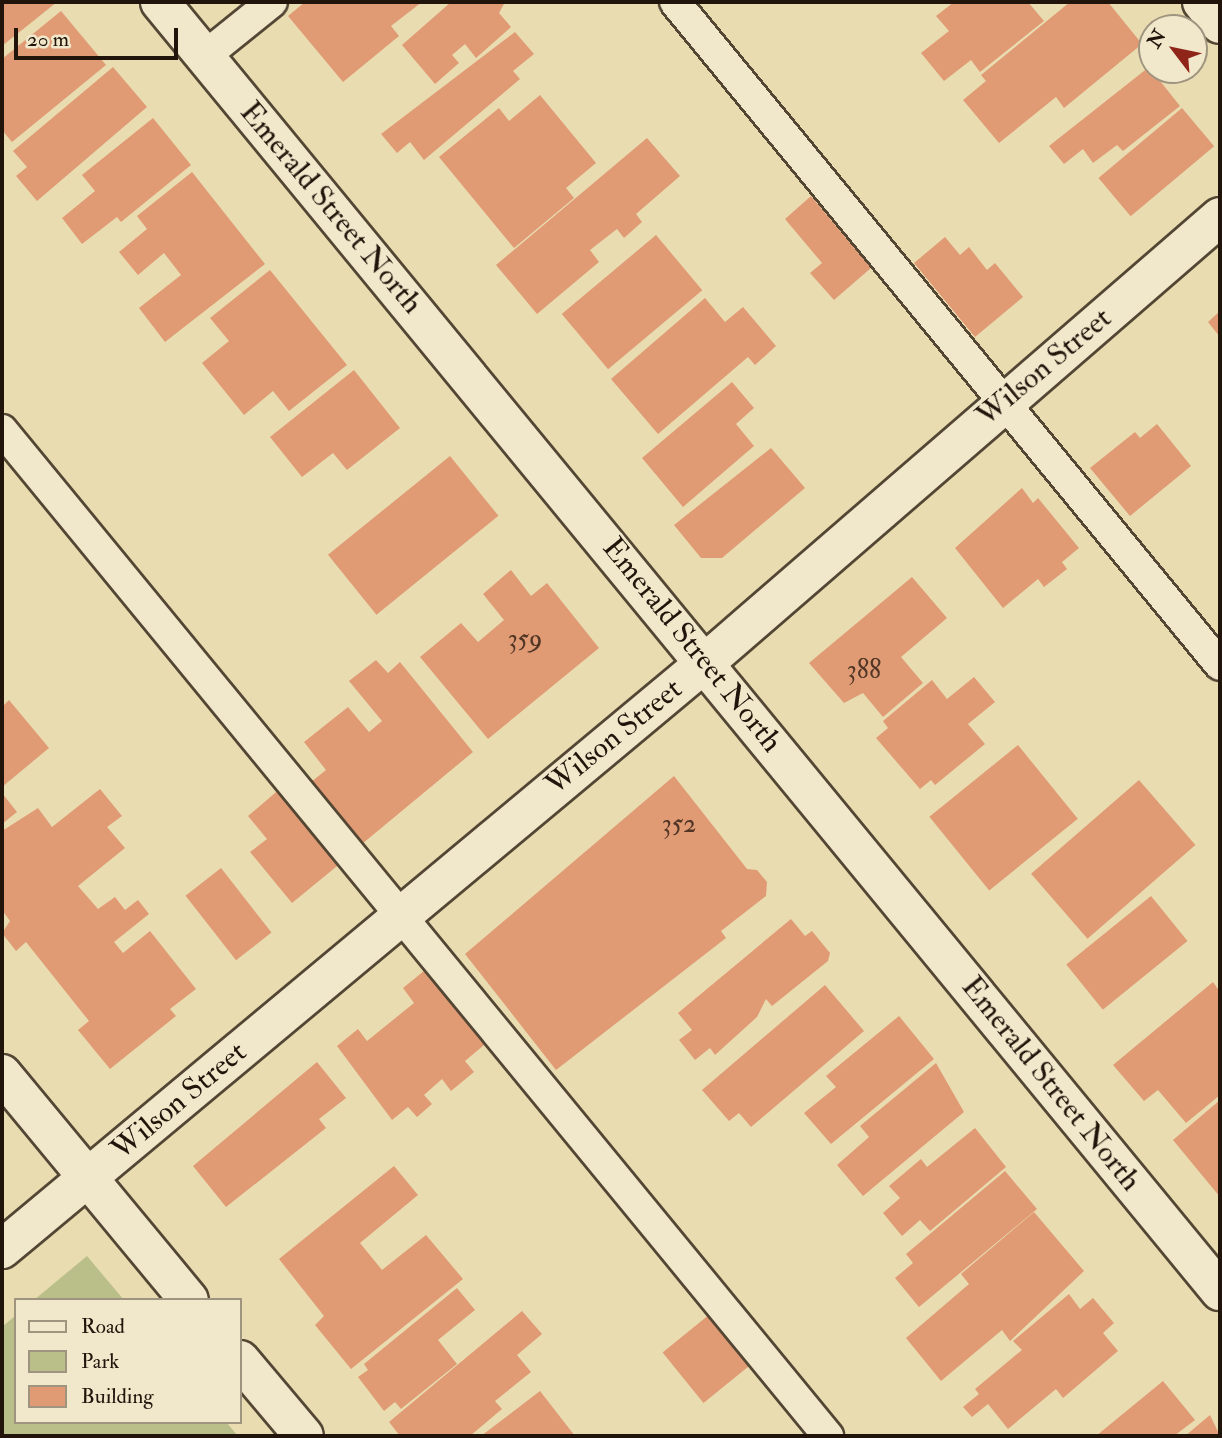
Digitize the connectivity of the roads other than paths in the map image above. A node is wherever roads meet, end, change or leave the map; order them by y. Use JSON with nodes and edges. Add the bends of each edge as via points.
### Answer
{"nodes":[{"id":1,"x":160,"y":2,"type":"edge"},
{"id":2,"x":272,"y":2,"type":"edge"},
{"id":3,"x":675,"y":2,"type":"edge"},
{"id":4,"x":1202,"y":2,"type":"edge"},
{"id":5,"x":1220,"y":24,"type":"edge"},
{"id":6,"x":205,"y":56,"type":"junction"},
{"id":7,"x":1220,"y":218,"type":"edge"},
{"id":8,"x":1004,"y":400,"type":"junction"},
{"id":9,"x":2,"y":430,"type":"edge"},
{"id":10,"x":706,"y":662,"type":"junction"},
{"id":11,"x":1220,"y":665,"type":"edge"},
{"id":12,"x":396,"y":916,"type":"junction"},
{"id":13,"x":2,"y":1074,"type":"edge"},
{"id":14,"x":88,"y":1178,"type":"junction"},
{"id":15,"x":2,"y":1249,"type":"edge"},
{"id":16,"x":1220,"y":1291,"type":"edge"},
{"id":17,"x":188,"y":1298,"type":"edge"},
{"id":18,"x":242,"y":1362,"type":"edge"},
{"id":19,"x":304,"y":1436,"type":"edge"},
{"id":20,"x":828,"y":1436,"type":"edge"}],
"edges":[{"from":1,"to":6,"type":"street","name":"Emerald Street North"},
{"from":2,"to":6,"type":"lane"},
{"from":3,"to":8,"type":"lane"},
{"from":4,"to":5,"type":"street"},
{"from":6,"to":10,"type":"street","name":"Emerald Street North"},
{"from":7,"to":8,"type":"street","name":"Wilson Street"},
{"from":8,"to":10,"type":"street","name":"Wilson Street"},
{"from":8,"to":11,"type":"lane"},
{"from":9,"to":12,"type":"lane"},
{"from":10,"to":12,"type":"street","name":"Wilson Street"},
{"from":10,"to":16,"type":"street","name":"Emerald Street North"},
{"from":12,"to":14,"type":"street","name":"Wilson Street"},
{"from":12,"to":20,"type":"lane"},
{"from":13,"to":14,"type":"street"},
{"from":14,"to":15,"type":"street","name":"Wilson Street"},
{"from":14,"to":17,"type":"street"},
{"from":18,"to":19,"type":"street"}]}
